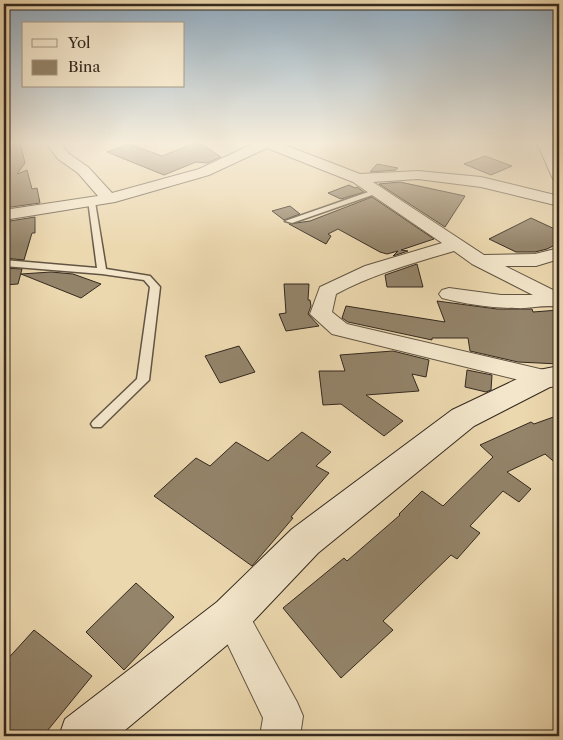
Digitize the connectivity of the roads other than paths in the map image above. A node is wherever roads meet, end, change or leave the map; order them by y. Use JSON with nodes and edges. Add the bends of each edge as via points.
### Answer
{"nodes":[{"id":1,"x":89,"y":177,"type":"edge"},
{"id":2,"x":188,"y":177,"type":"edge"},
{"id":3,"x":352,"y":177,"type":"edge"},
{"id":4,"x":395,"y":177,"type":"edge"},
{"id":5,"x":432,"y":177,"type":"edge"},
{"id":6,"x":358,"y":179,"type":"junction"},
{"id":7,"x":377,"y":192,"type":"junction"},
{"id":8,"x":109,"y":199,"type":"junction"},
{"id":9,"x":559,"y":201,"type":"edge"},
{"id":10,"x":91,"y":202,"type":"junction"},
{"id":11,"x":4,"y":215,"type":"edge"},
{"id":12,"x":289,"y":221,"type":"dead end"},
{"id":13,"x":456,"y":245,"type":"junction"},
{"id":14,"x":479,"y":260,"type":"junction"},
{"id":15,"x":554,"y":260,"type":"edge"},
{"id":16,"x":4,"y":264,"type":"edge"},
{"id":17,"x":102,"y":271,"type":"junction"},
{"id":18,"x":450,"y":294,"type":"dead end"},
{"id":19,"x":556,"y":299,"type":"edge"},
{"id":20,"x":552,"y":377,"type":"edge"},
{"id":21,"x":97,"y":424,"type":"dead end"},
{"id":22,"x":231,"y":616,"type":"junction"},
{"id":23,"x":82,"y":736,"type":"edge"},
{"id":24,"x":280,"y":736,"type":"edge"}],
"edges":[{"from":1,"to":8,"type":"street"},
{"from":2,"to":8,"type":"street"},
{"from":3,"to":6,"type":"street"},
{"from":4,"to":6,"type":"street"},
{"from":5,"to":9,"type":"street","via":[[481,182]]},
{"from":6,"to":7,"type":"street"},
{"from":7,"to":12,"type":"lane"},
{"from":7,"to":13,"type":"street"},
{"from":8,"to":10,"type":"street"},
{"from":10,"to":11,"type":"street"},
{"from":10,"to":17,"type":"lane"},
{"from":13,"to":14,"type":"street"},
{"from":13,"to":20,"type":"street","via":[[340,283],[327,291],[321,314],[340,329]]},
{"from":14,"to":15,"type":"street"},
{"from":14,"to":19,"type":"street"},
{"from":16,"to":17,"type":"lane"},
{"from":17,"to":21,"type":"lane","via":[[147,278],[155,287],[143,380]]},
{"from":18,"to":19,"type":"street","via":[[522,302]]},
{"from":20,"to":22,"type":"main road","via":[[463,418],[305,541]]},
{"from":22,"to":23,"type":"main road"},
{"from":22,"to":24,"type":"street","via":[[283,716]]}]}
